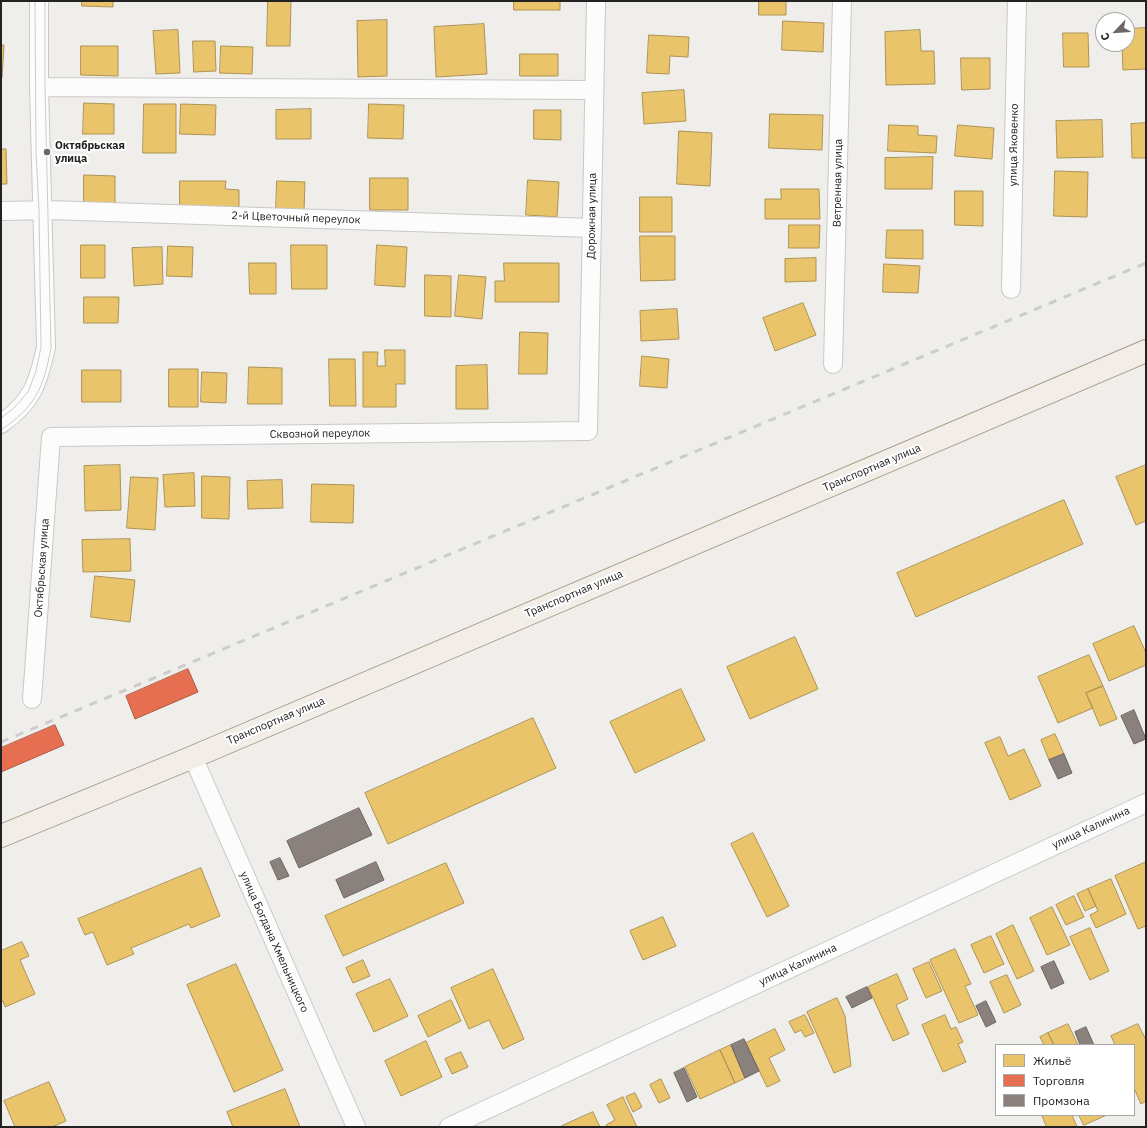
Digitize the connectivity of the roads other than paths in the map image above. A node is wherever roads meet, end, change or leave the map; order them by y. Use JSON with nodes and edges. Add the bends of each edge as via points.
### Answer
{"nodes":[{"id":1,"x":39,"y":1,"type":"edge"},
{"id":2,"x":596,"y":1,"type":"edge"},
{"id":3,"x":842,"y":1,"type":"edge"},
{"id":4,"x":1017,"y":1,"type":"edge"},
{"id":5,"x":39,"y":87,"type":"junction"},
{"id":6,"x":594,"y":90,"type":"junction"},
{"id":7,"x":43,"y":210,"type":"junction"},
{"id":8,"x":1,"y":211,"type":"edge"},
{"id":9,"x":592,"y":228,"type":"junction"},
{"id":10,"x":1011,"y":289,"type":"dead end"},
{"id":11,"x":1146,"y":351,"type":"edge"},
{"id":12,"x":833,"y":364,"type":"dead end"},
{"id":13,"x":1,"y":424,"type":"edge"},
{"id":14,"x":588,"y":431,"type":"joint"},
{"id":15,"x":51,"y":437,"type":"joint"},
{"id":16,"x":32,"y":699,"type":"dead end"},
{"id":17,"x":193,"y":757,"type":"junction"},
{"id":18,"x":1146,"y":803,"type":"edge"},
{"id":19,"x":1,"y":836,"type":"edge"},
{"id":20,"x":356,"y":1127,"type":"edge"},
{"id":21,"x":449,"y":1127,"type":"edge"}],
"edges":[{"from":1,"to":5,"type":"street"},
{"from":2,"to":6,"type":"street","name":"Дорожная улица"},
{"from":3,"to":12,"type":"street","name":"Ветренная улица"},
{"from":4,"to":10,"type":"street","name":"улица Яковенко"},
{"from":5,"to":6,"type":"street"},
{"from":5,"to":7,"type":"street"},
{"from":6,"to":9,"type":"street","name":"Дорожная улица"},
{"from":7,"to":8,"type":"street","name":"2-й Цветочный переулок"},
{"from":7,"to":9,"type":"street","name":"2-й Цветочный переулок"},
{"from":7,"to":13,"type":"street","via":[[46,347],[40,374],[31,395],[17,413]]},
{"from":9,"to":14,"type":"street","name":"Дорожная улица"},
{"from":11,"to":17,"type":"main road","name":"Транспортная улица"},
{"from":14,"to":15,"type":"street","name":"Сквозной переулок"},
{"from":15,"to":16,"type":"street","name":"Октябрьская улица"},
{"from":17,"to":19,"type":"main road","name":"Транспортная улица"},
{"from":17,"to":20,"type":"street","name":"улица Богдана Хмельницкого"},
{"from":18,"to":21,"type":"street","name":"улица Калинина"}]}
